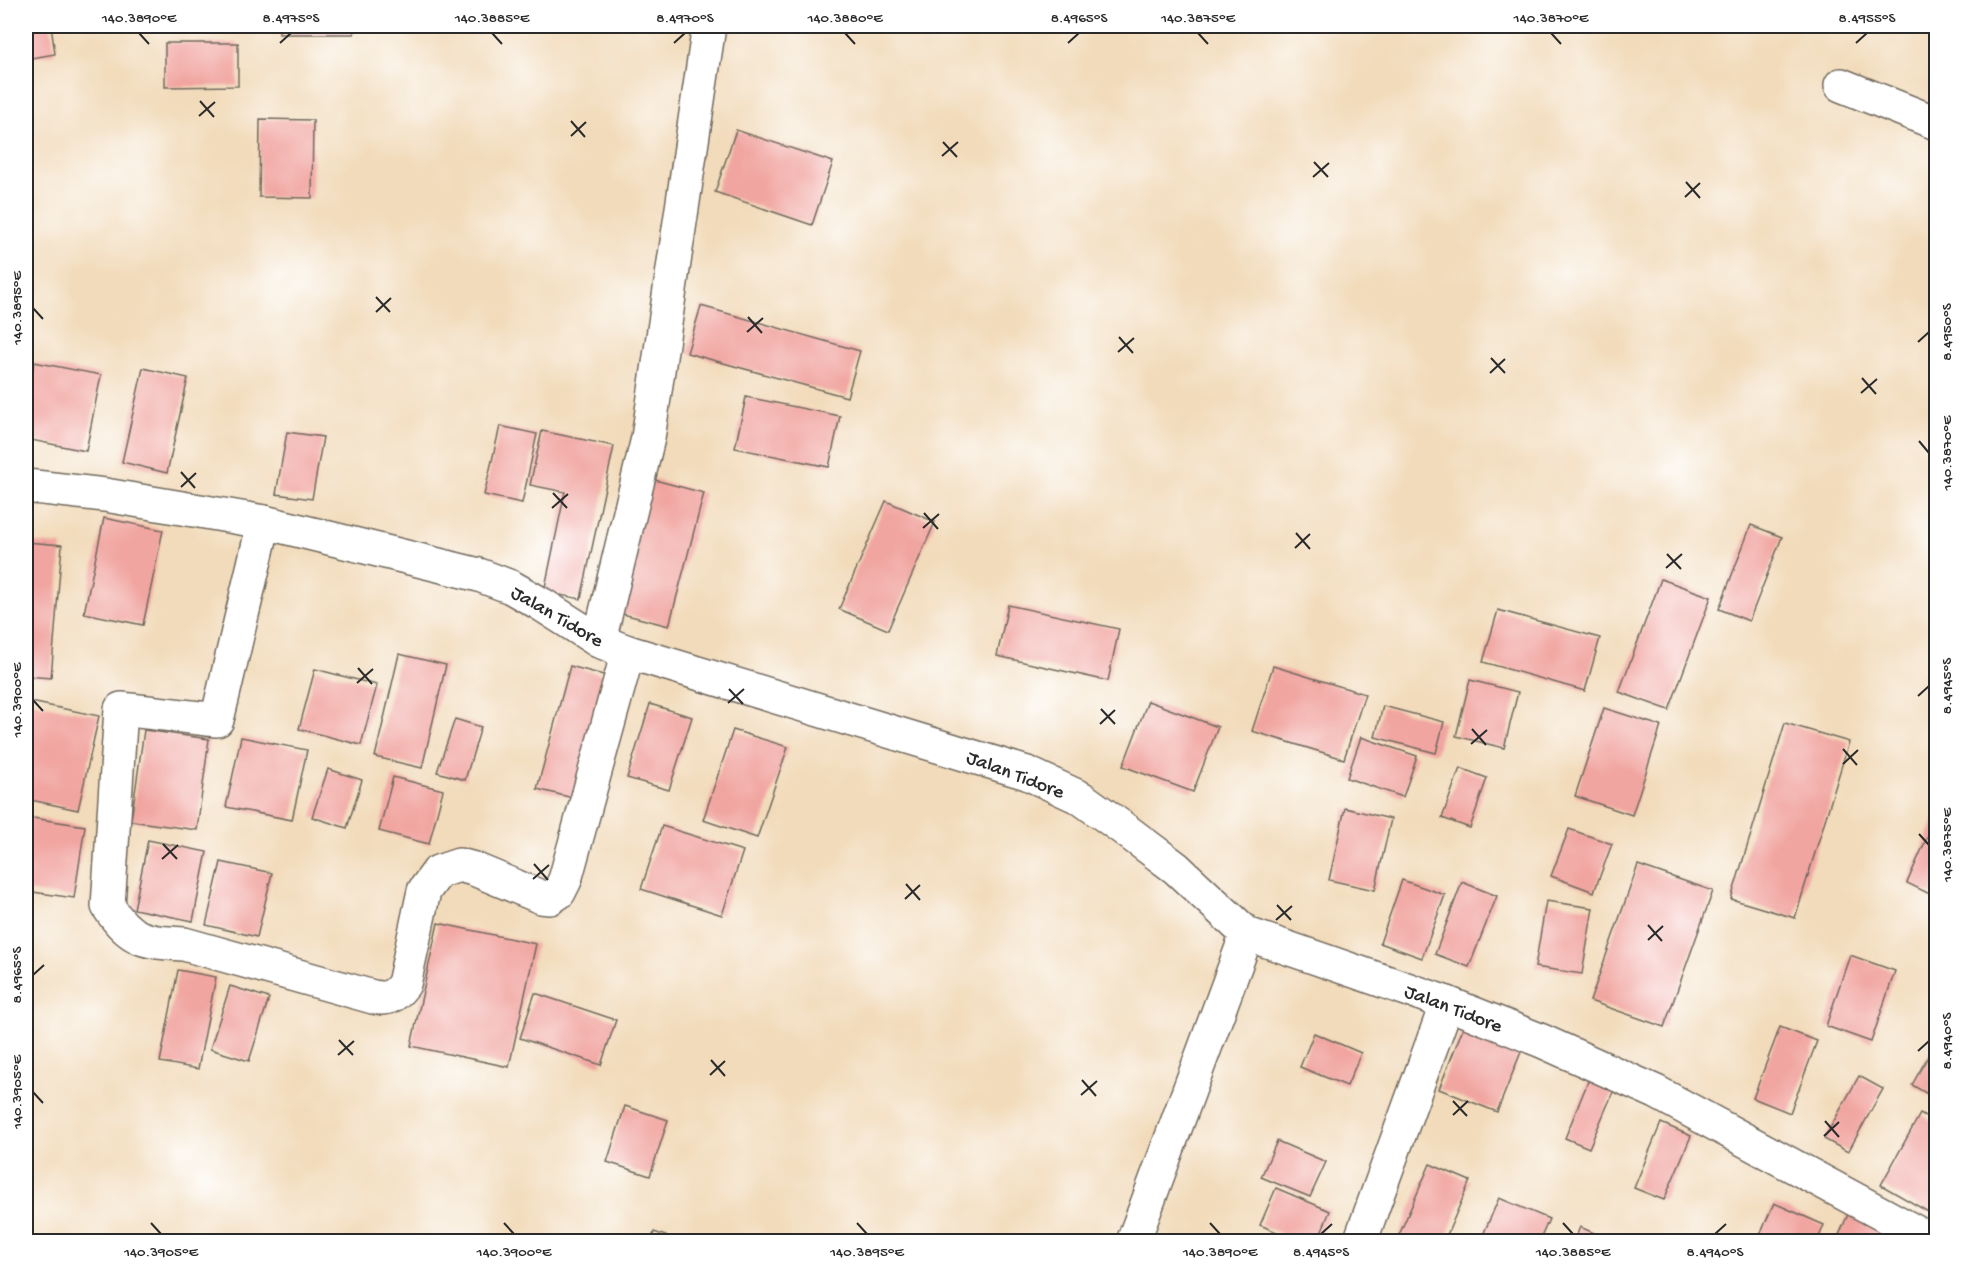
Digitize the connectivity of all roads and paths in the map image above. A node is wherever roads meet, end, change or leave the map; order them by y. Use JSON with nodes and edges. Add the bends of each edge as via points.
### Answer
{"nodes":[{"id":1,"x":709,"y":26,"type":"edge"},
{"id":2,"x":1841,"y":85,"type":"dead end"},
{"id":3,"x":1936,"y":123,"type":"edge"},
{"id":4,"x":26,"y":486,"type":"edge"},
{"id":5,"x":264,"y":522,"type":"junction"},
{"id":6,"x":613,"y":646,"type":"junction"},
{"id":7,"x":1247,"y":934,"type":"junction"},
{"id":8,"x":1447,"y":1003,"type":"junction"},
{"id":9,"x":1132,"y":1242,"type":"edge"},
{"id":10,"x":1360,"y":1242,"type":"edge"},
{"id":11,"x":1934,"y":1242,"type":"edge"}],
"edges":[{"from":1,"to":6,"type":"street"},
{"from":2,"to":3,"type":"street"},
{"from":4,"to":5,"type":"street","name":"Jalan Tidore"},
{"from":5,"to":6,"type":"street","name":"Jalan Tidore","via":[[479,575],[511,587]]},
{"from":5,"to":6,"type":"street","via":[[217,720],[121,709],[108,906],[126,931],[138,937],[184,944],[373,997],[396,995],[404,984],[424,891],[438,872],[459,865],[541,897],[550,898],[559,892],[565,880]]},
{"from":6,"to":7,"type":"street","name":"Jalan Tidore","via":[[1027,773],[1081,798],[1124,829],[1176,868]]},
{"from":7,"to":8,"type":"street","name":"Jalan Tidore"},
{"from":7,"to":9,"type":"street"},
{"from":8,"to":10,"type":"street"},
{"from":8,"to":11,"type":"street","name":"Jalan Tidore","via":[[1656,1092]]}]}
